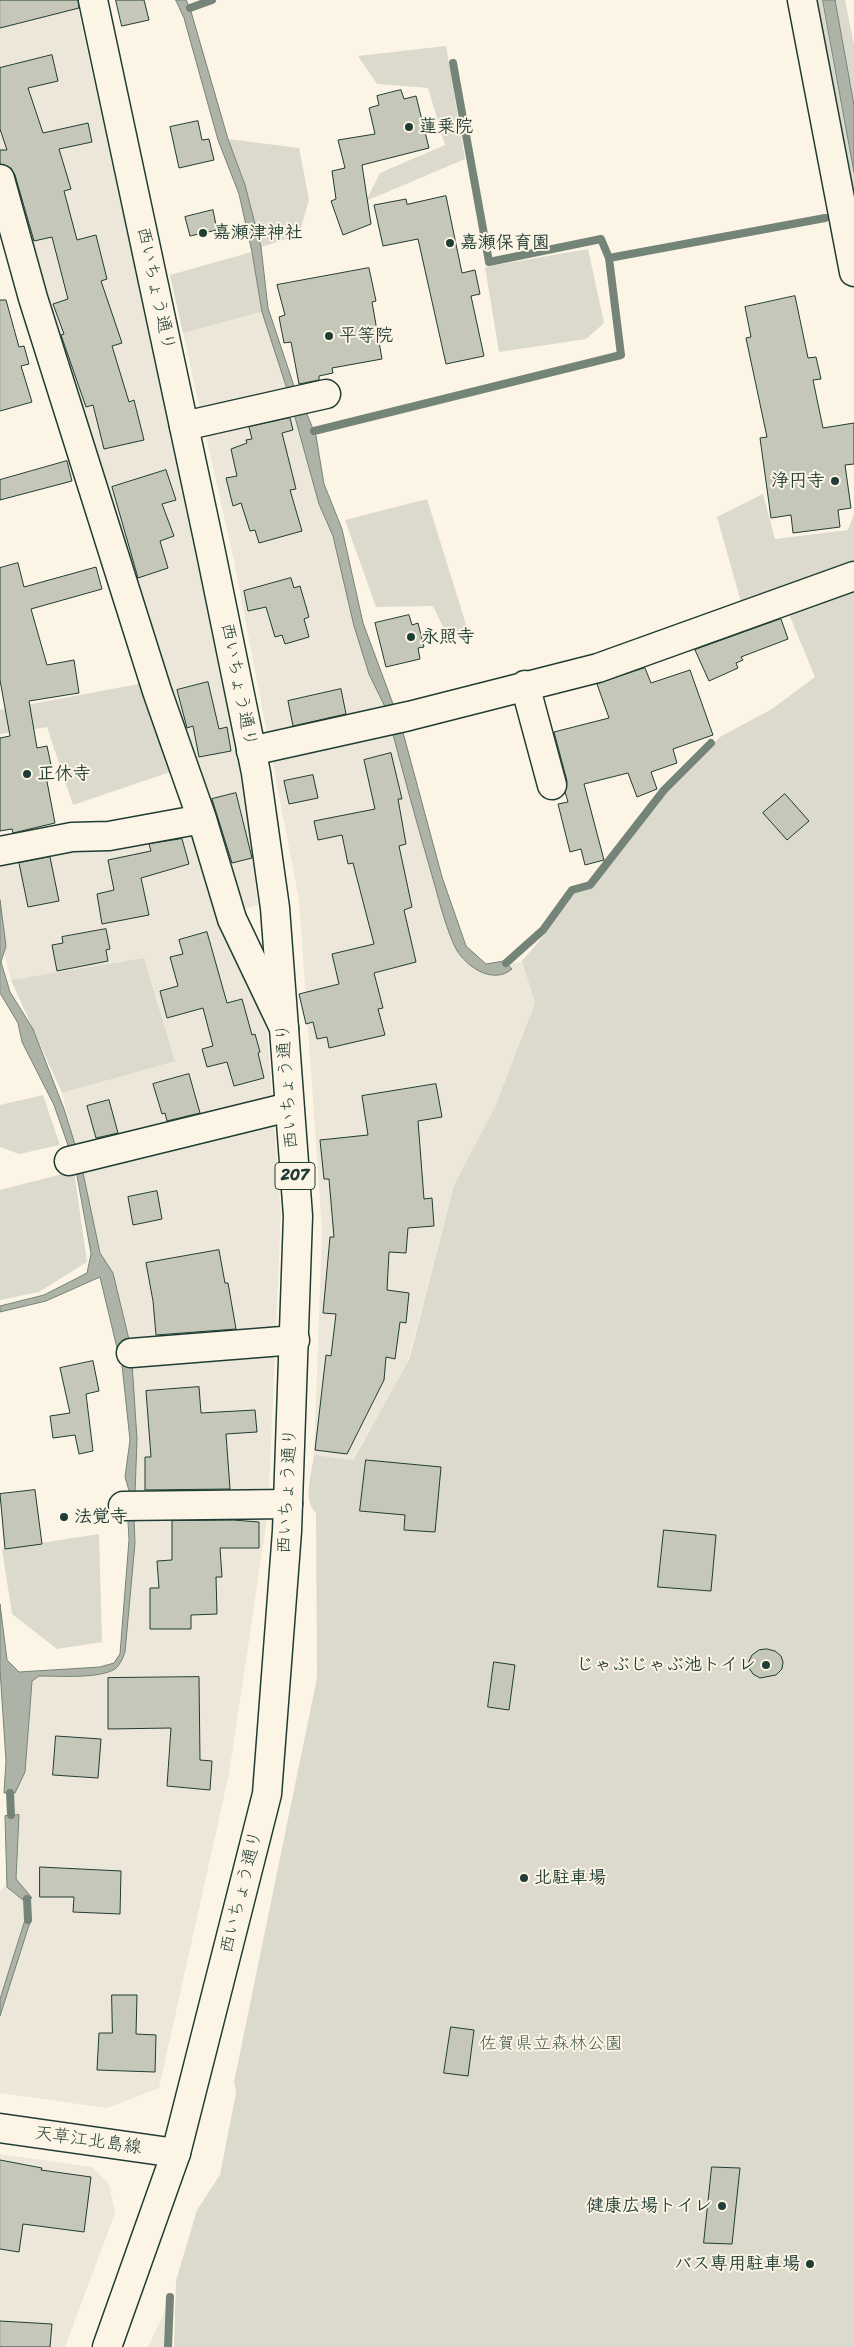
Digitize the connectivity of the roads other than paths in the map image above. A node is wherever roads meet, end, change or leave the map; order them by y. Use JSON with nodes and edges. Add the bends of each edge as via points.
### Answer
{"nodes":[{"id":1,"x":93,"y":0,"type":"edge"},
{"id":2,"x":802,"y":0,"type":"edge"},
{"id":3,"x":0,"y":179,"type":"edge"},
{"id":4,"x":854,"y":272,"type":"edge"},
{"id":5,"x":326,"y":394,"type":"dead end"},
{"id":6,"x":184,"y":426,"type":"junction"},
{"id":7,"x":854,"y":576,"type":"edge"},
{"id":8,"x":524,"y":685,"type":"junction"},
{"id":9,"x":251,"y":751,"type":"junction"},
{"id":10,"x":552,"y":785,"type":"dead end"},
{"id":11,"x":202,"y":819,"type":"junction"},
{"id":12,"x":0,"y":851,"type":"edge"},
{"id":13,"x":284,"y":1028,"type":"junction"},
{"id":14,"x":289,"y":1108,"type":"junction"},
{"id":15,"x":76,"y":1159,"type":"dead end"},
{"id":16,"x":294,"y":1340,"type":"junction"},
{"id":17,"x":131,"y":1353,"type":"dead end"},
{"id":18,"x":288,"y":1504,"type":"junction"},
{"id":19,"x":130,"y":1506,"type":"dead end"},
{"id":20,"x":0,"y":2128,"type":"edge"},
{"id":21,"x":176,"y":2153,"type":"junction"},
{"id":22,"x":107,"y":2347,"type":"edge"}],
"edges":[{"from":1,"to":6,"type":"main road","name":"西いちょう通り","number":"207"},
{"from":2,"to":4,"type":"main road"},
{"from":3,"to":11,"type":"main road","via":[[33,298],[154,682]]},
{"from":5,"to":6,"type":"main road"},
{"from":6,"to":9,"type":"main road","name":"西いちょう通り","number":"207"},
{"from":7,"to":8,"type":"main road","via":[[598,668]]},
{"from":8,"to":9,"type":"main road","via":[[410,716]]},
{"from":8,"to":10,"type":"main road"},
{"from":9,"to":13,"type":"main road","name":"西いちょう通り","number":"207","via":[[275,908]]},
{"from":11,"to":12,"type":"main road","via":[[109,836],[72,837]]},
{"from":11,"to":13,"type":"main road","via":[[232,919]]},
{"from":13,"to":14,"type":"main road","name":"西いちょう通り","number":"207"},
{"from":14,"to":15,"type":"main road"},
{"from":14,"to":16,"type":"main road","name":"西いちょう通り","number":"207","via":[[298,1216]]},
{"from":16,"to":17,"type":"main road"},
{"from":16,"to":18,"type":"main road","name":"西いちょう通り","number":"207"},
{"from":18,"to":19,"type":"main road"},
{"from":18,"to":21,"type":"main road","name":"西いちょう通り","number":"207","via":[[267,1794]]},
{"from":20,"to":21,"type":"main road","name":"天草江北島線"},
{"from":21,"to":22,"type":"main road","name":"西いちょう通り","number":"207"}]}
